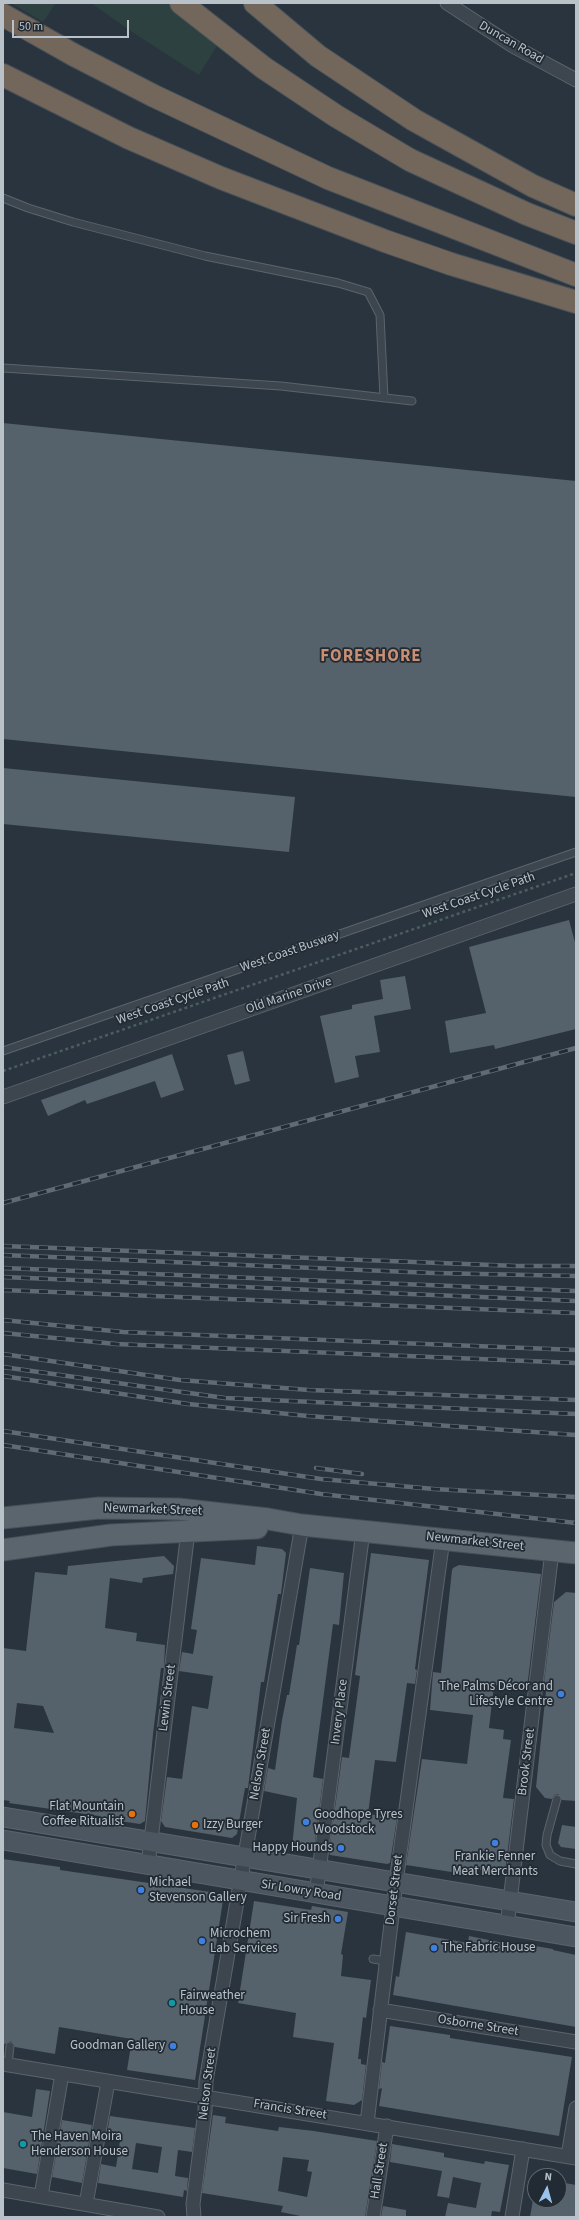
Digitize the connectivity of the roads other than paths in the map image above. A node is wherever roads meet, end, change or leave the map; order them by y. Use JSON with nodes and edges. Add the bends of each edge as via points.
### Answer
{"nodes":[{"id":1,"x":181,"y":3,"type":"edge"},
{"id":2,"x":255,"y":3,"type":"edge"},
{"id":3,"x":447,"y":3,"type":"edge"},
{"id":4,"x":3,"y":15,"type":"edge"},
{"id":5,"x":3,"y":75,"type":"edge"},
{"id":6,"x":576,"y":80,"type":"edge"},
{"id":7,"x":3,"y":198,"type":"edge"},
{"id":8,"x":576,"y":205,"type":"edge"},
{"id":9,"x":576,"y":233,"type":"edge"},
{"id":10,"x":576,"y":275,"type":"edge"},
{"id":11,"x":576,"y":302,"type":"edge"},
{"id":12,"x":3,"y":368,"type":"edge"},
{"id":13,"x":384,"y":398,"type":"junction"},
{"id":14,"x":412,"y":401,"type":"dead end"},
{"id":15,"x":576,"y":852,"type":"edge"},
{"id":16,"x":576,"y":894,"type":"edge"},
{"id":17,"x":3,"y":1051,"type":"edge"},
{"id":18,"x":3,"y":1097,"type":"edge"},
{"id":19,"x":3,"y":1518,"type":"edge"},
{"id":20,"x":302,"y":1525,"type":"junction"},
{"id":21,"x":188,"y":1531,"type":"junction"},
{"id":22,"x":363,"y":1531,"type":"junction"},
{"id":23,"x":443,"y":1539,"type":"junction"},
{"id":24,"x":3,"y":1550,"type":"edge"},
{"id":25,"x":552,"y":1551,"type":"junction"},
{"id":26,"x":576,"y":1553,"type":"edge"},
{"id":27,"x":557,"y":1799,"type":"dead end"},
{"id":28,"x":3,"y":1817,"type":"edge"},
{"id":29,"x":3,"y":1840,"type":"edge"},
{"id":30,"x":151,"y":1842,"type":"junction"},
{"id":31,"x":244,"y":1857,"type":"junction"},
{"id":32,"x":576,"y":1864,"type":"edge"},
{"id":33,"x":148,"y":1865,"type":"junction"},
{"id":34,"x":319,"y":1869,"type":"junction"},
{"id":35,"x":241,"y":1881,"type":"junction"},
{"id":36,"x":396,"y":1882,"type":"junction"},
{"id":37,"x":316,"y":1894,"type":"junction"},
{"id":38,"x":510,"y":1901,"type":"junction"},
{"id":39,"x":393,"y":1906,"type":"junction"},
{"id":40,"x":576,"y":1912,"type":"edge"},
{"id":41,"x":507,"y":1926,"type":"junction"},
{"id":42,"x":576,"y":1937,"type":"edge"},
{"id":43,"x":373,"y":1959,"type":"dead end"},
{"id":44,"x":386,"y":1961,"type":"junction"},
{"id":45,"x":380,"y":2010,"type":"junction"},
{"id":46,"x":576,"y":2042,"type":"edge"},
{"id":47,"x":10,"y":2046,"type":"dead end"},
{"id":48,"x":5,"y":2064,"type":"edge"},
{"id":49,"x":62,"y":2074,"type":"junction"},
{"id":50,"x":108,"y":2082,"type":"junction"},
{"id":51,"x":206,"y":2097,"type":"junction"},
{"id":52,"x":576,"y":2108,"type":"edge"},
{"id":53,"x":366,"y":2123,"type":"junction"},
{"id":54,"x":387,"y":2126,"type":"junction"},
{"id":55,"x":523,"y":2149,"type":"junction"},
{"id":56,"x":572,"y":2157,"type":"edge"},
{"id":57,"x":3,"y":2190,"type":"edge"},
{"id":58,"x":41,"y":2196,"type":"junction"},
{"id":59,"x":86,"y":2204,"type":"junction"},
{"id":60,"x":158,"y":2217,"type":"edge"},
{"id":61,"x":194,"y":2217,"type":"edge"},
{"id":62,"x":373,"y":2217,"type":"edge"},
{"id":63,"x":512,"y":2217,"type":"edge"}],
"edges":[{"from":1,"to":9,"type":"highway","via":[[264,68],[336,116],[410,160],[490,198]]},
{"from":2,"to":8,"type":"highway","via":[[318,56],[414,120],[533,186]]},
{"from":3,"to":6,"type":"street","name":"Duncan Road","via":[[513,46]]},
{"from":4,"to":10,"type":"highway","via":[[147,92],[321,175]]},
{"from":5,"to":11,"type":"highway","via":[[129,138],[256,191],[407,248]]},
{"from":7,"to":13,"type":"lane","via":[[94,228],[205,256],[338,283],[368,292],[380,315]]},
{"from":12,"to":13,"type":"lane","via":[[281,386]]},
{"from":13,"to":14,"type":"lane"},
{"from":15,"to":17,"type":"lane","name":"West Coast Busway"},
{"from":16,"to":18,"type":"street","name":"Old Marine Drive"},
{"from":19,"to":20,"type":"main road","name":"Newmarket Street","via":[[99,1508],[178,1509],[268,1518]]},
{"from":20,"to":21,"type":"main road","name":"Newmarket Street"},
{"from":20,"to":22,"type":"main road","name":"Newmarket Street"},
{"from":20,"to":31,"type":"street","name":"Nelson Street"},
{"from":21,"to":24,"type":"main road","name":"Newmarket Street","via":[[111,1535]]},
{"from":21,"to":30,"type":"street","name":"Lewin Street"},
{"from":22,"to":23,"type":"main road","name":"Newmarket Street"},
{"from":22,"to":34,"type":"street","name":"Invery Place"},
{"from":23,"to":25,"type":"main road","name":"Newmarket Street"},
{"from":23,"to":36,"type":"street","name":"Dorset Street"},
{"from":25,"to":26,"type":"main road","name":"Newmarket Street"},
{"from":25,"to":38,"type":"street","name":"Brook Street"},
{"from":27,"to":32,"type":"lane","via":[[546,1845],[550,1854],[560,1861]]},
{"from":28,"to":30,"type":"main road","name":"Sir Lowry Road"},
{"from":29,"to":33,"type":"main road","name":"Sir Lowry Road"},
{"from":30,"to":31,"type":"main road","name":"Sir Lowry Road"},
{"from":30,"to":33,"type":"street","name":"Lewin Street"},
{"from":31,"to":34,"type":"main road","name":"Sir Lowry Road"},
{"from":31,"to":35,"type":"street","name":"Nelson Street"},
{"from":33,"to":35,"type":"main road","name":"Sir Lowry Road"},
{"from":34,"to":36,"type":"main road","name":"Sir Lowry Road"},
{"from":34,"to":37,"type":"street","name":"Invery Place"},
{"from":35,"to":37,"type":"main road","name":"Sir Lowry Road"},
{"from":35,"to":51,"type":"street","name":"Nelson Street","via":[[206,2081]]},
{"from":36,"to":38,"type":"main road","name":"Sir Lowry Road"},
{"from":36,"to":39,"type":"street","name":"Dorset Street"},
{"from":37,"to":39,"type":"main road","name":"Sir Lowry Road"},
{"from":38,"to":40,"type":"main road","name":"Sir Lowry Road"},
{"from":38,"to":41,"type":"street","name":"Brook Street"},
{"from":39,"to":41,"type":"main road","name":"Sir Lowry Road"},
{"from":39,"to":44,"type":"street","name":"Dorset Street"},
{"from":41,"to":42,"type":"main road","name":"Sir Lowry Road"},
{"from":43,"to":44,"type":"lane"},
{"from":44,"to":45,"type":"street","name":"Dorset Street"},
{"from":45,"to":46,"type":"street","name":"Osborne Street"},
{"from":45,"to":53,"type":"street","name":"Dorset Street"},
{"from":47,"to":48,"type":"lane"},
{"from":48,"to":49,"type":"street","name":"Francis Street"},
{"from":49,"to":50,"type":"street","name":"Francis Street"},
{"from":49,"to":58,"type":"street"},
{"from":50,"to":51,"type":"street","name":"Francis Street"},
{"from":50,"to":59,"type":"street"},
{"from":51,"to":53,"type":"street","name":"Francis Street"},
{"from":51,"to":61,"type":"street","name":"Nelson Street","via":[[193,2204]]},
{"from":52,"to":56,"type":"street"},
{"from":53,"to":54,"type":"street","name":"Francis Street"},
{"from":54,"to":55,"type":"street","name":"Francis Street"},
{"from":54,"to":62,"type":"street","name":"Hall Street"},
{"from":55,"to":56,"type":"street","name":"Francis Street"},
{"from":55,"to":63,"type":"street"},
{"from":57,"to":58,"type":"street"},
{"from":58,"to":59,"type":"street"},
{"from":59,"to":60,"type":"street"}]}
